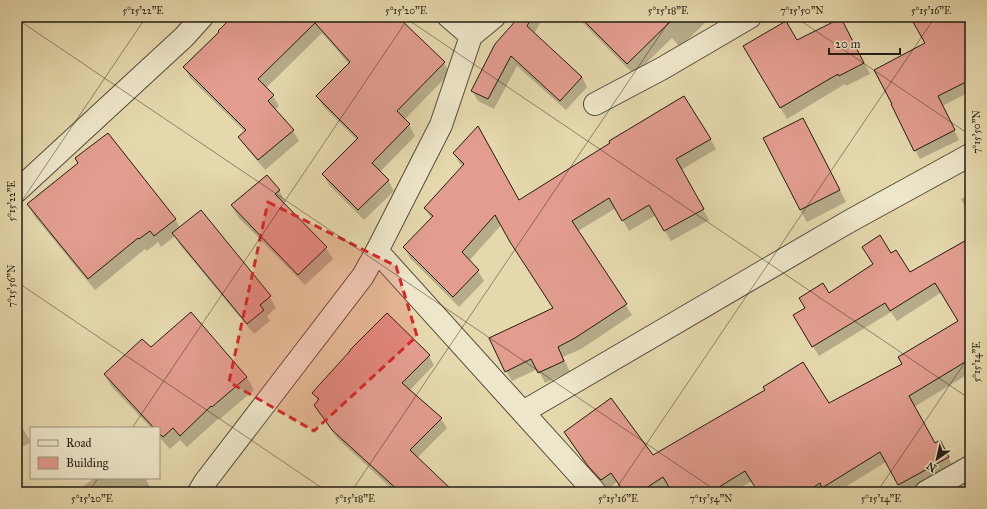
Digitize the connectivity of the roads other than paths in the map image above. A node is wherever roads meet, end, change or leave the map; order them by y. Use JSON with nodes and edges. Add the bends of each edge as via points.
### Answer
{"nodes":[{"id":1,"x":202,"y":17,"type":"edge"},
{"id":2,"x":449,"y":17,"type":"edge"},
{"id":3,"x":494,"y":17,"type":"edge"},
{"id":4,"x":750,"y":17,"type":"edge"},
{"id":5,"x":472,"y":36,"type":"junction"},
{"id":6,"x":595,"y":104,"type":"dead end"},
{"id":7,"x":970,"y":155,"type":"edge"},
{"id":8,"x":17,"y":191,"type":"edge"},
{"id":9,"x":377,"y":251,"type":"junction"},
{"id":10,"x":523,"y":412,"type":"junction"},
{"id":11,"x":970,"y":467,"type":"edge"},
{"id":12,"x":198,"y":492,"type":"edge"},
{"id":13,"x":595,"y":492,"type":"edge"},
{"id":14,"x":926,"y":492,"type":"edge"}],
"edges":[{"from":1,"to":8,"type":"street","via":[[184,37]]},
{"from":2,"to":5,"type":"street"},
{"from":3,"to":5,"type":"street"},
{"from":4,"to":6,"type":"street"},
{"from":5,"to":9,"type":"street","via":[[441,125]]},
{"from":7,"to":10,"type":"street","via":[[841,226]]},
{"from":9,"to":10,"type":"street"},
{"from":9,"to":12,"type":"street","via":[[363,276]]},
{"from":10,"to":13,"type":"street"},
{"from":11,"to":14,"type":"street"}]}
